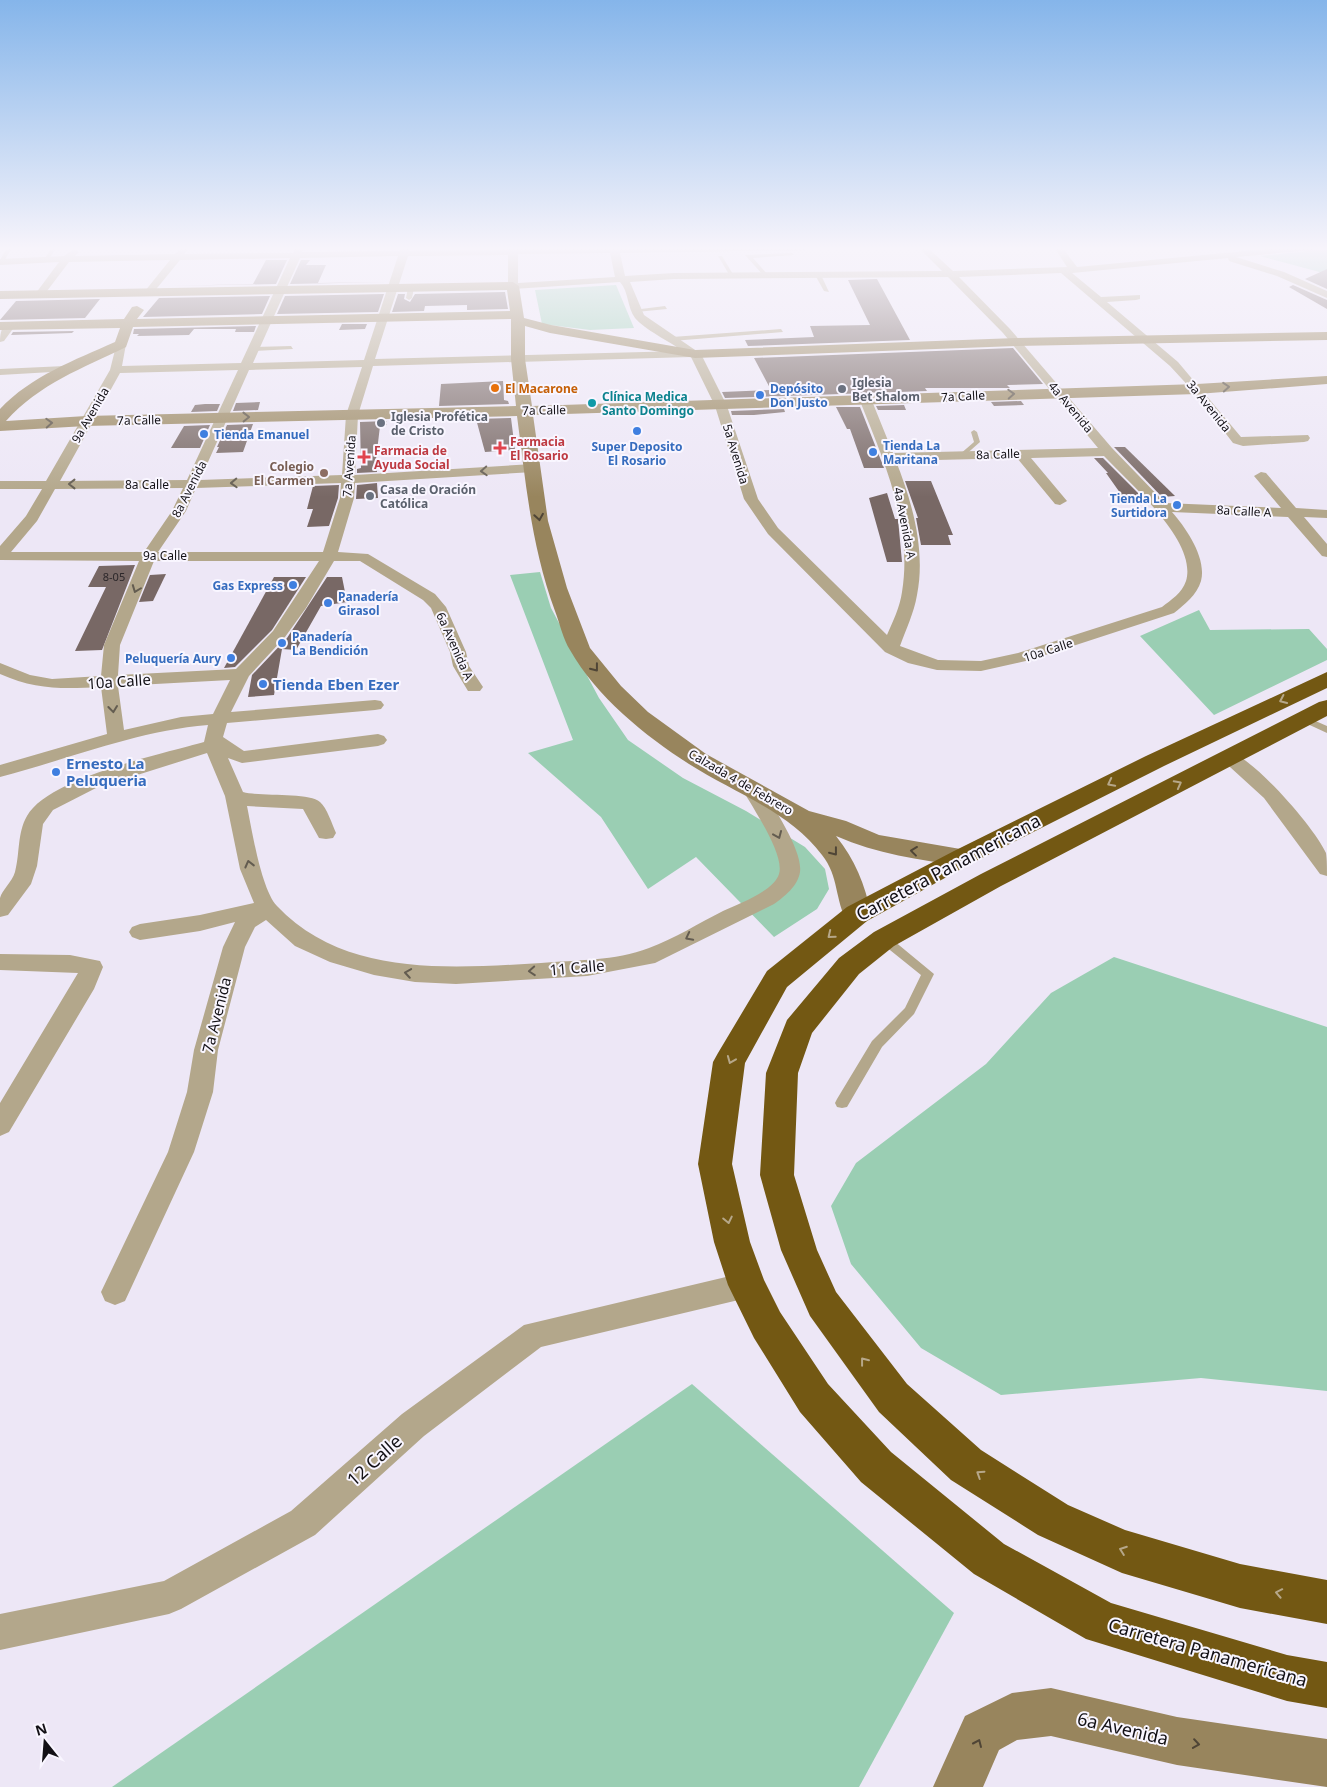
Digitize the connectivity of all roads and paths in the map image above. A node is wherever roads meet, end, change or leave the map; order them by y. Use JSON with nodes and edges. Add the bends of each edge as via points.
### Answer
{"nodes":[{"id":1,"x":125,"y":330,"type":"edge"},
{"id":2,"x":263,"y":330,"type":"edge"},
{"id":3,"x":380,"y":330,"type":"edge"},
{"id":4,"x":517,"y":330,"type":"edge"},
{"id":5,"x":558,"y":330,"type":"edge"},
{"id":6,"x":659,"y":330,"type":"edge"},
{"id":7,"x":1005,"y":330,"type":"edge"},
{"id":8,"x":1135,"y":330,"type":"edge"},
{"id":9,"x":782,"y":331,"type":"dead end"},
{"id":10,"x":1327,"y":336,"type":"edge"},
{"id":11,"x":1144,"y":338,"type":"junction"},
{"id":12,"x":672,"y":339,"type":"junction"},
{"id":13,"x":1016,"y":342,"type":"junction"},
{"id":14,"x":120,"y":344,"type":"junction"},
{"id":15,"x":291,"y":348,"type":"dead end"},
{"id":16,"x":253,"y":349,"type":"junction"},
{"id":17,"x":695,"y":354,"type":"junction"},
{"id":18,"x":518,"y":359,"type":"junction"},
{"id":19,"x":369,"y":362,"type":"junction"},
{"id":20,"x":244,"y":366,"type":"junction"},
{"id":21,"x":65,"y":369,"type":"junction"},
{"id":22,"x":116,"y":370,"type":"junction"},
{"id":23,"x":0,"y":372,"type":"edge"},
{"id":24,"x":1327,"y":380,"type":"edge"},
{"id":25,"x":1197,"y":389,"type":"junction"},
{"id":26,"x":1059,"y":392,"type":"junction"},
{"id":27,"x":866,"y":401,"type":"junction"},
{"id":28,"x":721,"y":406,"type":"junction"},
{"id":29,"x":525,"y":410,"type":"junction"},
{"id":30,"x":352,"y":415,"type":"junction"},
{"id":31,"x":0,"y":418,"type":"edge"},
{"id":32,"x":224,"y":418,"type":"junction"},
{"id":33,"x":86,"y":421,"type":"junction"},
{"id":34,"x":0,"y":426,"type":"edge"},
{"id":35,"x":974,"y":432,"type":"dead end"},
{"id":36,"x":1304,"y":438,"type":"dead end"},
{"id":37,"x":1108,"y":452,"type":"junction"},
{"id":38,"x":1020,"y":453,"type":"junction"},
{"id":39,"x":961,"y":456,"type":"junction"},
{"id":40,"x":888,"y":457,"type":"junction"},
{"id":41,"x":533,"y":468,"type":"junction"},
{"id":42,"x":1261,"y":476,"type":"dead end"},
{"id":43,"x":348,"y":479,"type":"junction"},
{"id":44,"x":51,"y":484,"type":"junction"},
{"id":45,"x":192,"y":484,"type":"junction"},
{"id":46,"x":0,"y":485,"type":"edge"},
{"id":47,"x":1060,"y":501,"type":"dead end"},
{"id":48,"x":1161,"y":507,"type":"junction"},
{"id":49,"x":1294,"y":513,"type":"junction"},
{"id":50,"x":1327,"y":514,"type":"edge"},
{"id":51,"x":343,"y":545,"type":"junction"},
{"id":52,"x":1327,"y":553,"type":"edge"},
{"id":53,"x":0,"y":555,"type":"edge"},
{"id":54,"x":149,"y":556,"type":"junction"},
{"id":55,"x":363,"y":557,"type":"junction"},
{"id":56,"x":1194,"y":584,"type":"joint"},
{"id":57,"x":891,"y":648,"type":"junction"},
{"id":58,"x":0,"y":668,"type":"edge"},
{"id":59,"x":241,"y":674,"type":"junction"},
{"id":60,"x":109,"y":682,"type":"junction"},
{"id":61,"x":474,"y":687,"type":"dead end"},
{"id":62,"x":375,"y":705,"type":"dead end"},
{"id":63,"x":1327,"y":706,"type":"edge"},
{"id":64,"x":220,"y":717,"type":"junction"},
{"id":65,"x":116,"y":737,"type":"junction"},
{"id":66,"x":378,"y":740,"type":"dead end"},
{"id":67,"x":213,"y":741,"type":"junction"},
{"id":68,"x":1228,"y":757,"type":"junction"},
{"id":69,"x":0,"y":771,"type":"edge"},
{"id":70,"x":754,"y":792,"type":"junction"},
{"id":71,"x":235,"y":796,"type":"junction"},
{"id":72,"x":800,"y":817,"type":"junction"},
{"id":73,"x":326,"y":833,"type":"dead end"},
{"id":74,"x":962,"y":856,"type":"junction"},
{"id":75,"x":1327,"y":869,"type":"edge"},
{"id":76,"x":267,"y":908,"type":"junction"},
{"id":77,"x":0,"y":910,"type":"edge"},
{"id":78,"x":857,"y":914,"type":"junction"},
{"id":79,"x":140,"y":932,"type":"dead end"},
{"id":80,"x":884,"y":940,"type":"junction"},
{"id":81,"x":0,"y":962,"type":"edge"},
{"id":82,"x":842,"y":1103,"type":"dead end"},
{"id":83,"x":0,"y":1125,"type":"edge"},
{"id":84,"x":747,"y":1285,"type":"junction"},
{"id":85,"x":116,"y":1292,"type":"dead end"},
{"id":86,"x":1327,"y":1602,"type":"edge"},
{"id":87,"x":0,"y":1632,"type":"edge"},
{"id":88,"x":1327,"y":1685,"type":"edge"},
{"id":89,"x":1327,"y":1763,"type":"edge"},
{"id":90,"x":958,"y":1787,"type":"edge"}],
"edges":[{"from":1,"to":14,"type":"street","name":"9a Avenida"},
{"from":2,"to":16,"type":"street","name":"8a Avenida"},
{"from":3,"to":19,"type":"street","name":"7a Avenida"},
{"from":4,"to":18,"type":"street"},
{"from":5,"to":17,"type":"street"},
{"from":6,"to":12,"type":"street"},
{"from":7,"to":13,"type":"street","name":"4a Avenida"},
{"from":8,"to":11,"type":"street","name":"3a Avenida"},
{"from":9,"to":12,"type":"lane"},
{"from":10,"to":11,"type":"street"},
{"from":11,"to":13,"type":"street"},
{"from":11,"to":25,"type":"street","name":"3a Avenida"},
{"from":12,"to":17,"type":"street"},
{"from":13,"to":17,"type":"street"},
{"from":13,"to":26,"type":"street","name":"4a Avenida"},
{"from":14,"to":21,"type":"street"},
{"from":14,"to":22,"type":"street","name":"9a Avenida"},
{"from":15,"to":16,"type":"lane"},
{"from":16,"to":20,"type":"street","name":"8a Avenida"},
{"from":17,"to":18,"type":"street"},
{"from":17,"to":28,"type":"street","name":"5a Avenida"},
{"from":18,"to":19,"type":"street"},
{"from":18,"to":29,"type":"street"},
{"from":19,"to":20,"type":"street"},
{"from":19,"to":30,"type":"street","name":"7a Avenida"},
{"from":20,"to":22,"type":"street"},
{"from":20,"to":32,"type":"street","name":"8a Avenida"},
{"from":21,"to":23,"type":"street"},
{"from":21,"to":31,"type":"street","via":[[26,394]]},
{"from":22,"to":33,"type":"street","name":"9a Avenida"},
{"from":25,"to":24,"type":"street","name":"7a Calle","one_way":true},
{"from":25,"to":26,"type":"street","name":"7a Calle"},
{"from":25,"to":36,"type":"street","name":"3a Avenida","via":[[1234,438],[1243,442]]},
{"from":27,"to":26,"type":"street","name":"7a Calle","one_way":true},
{"from":26,"to":37,"type":"street","name":"4a Avenida"},
{"from":27,"to":28,"type":"street","name":"7a Calle"},
{"from":27,"to":40,"type":"street","name":"4a Avenida A"},
{"from":28,"to":29,"type":"street","name":"7a Calle"},
{"from":28,"to":57,"type":"street","name":"5a Avenida","via":[[751,499],[774,531]]},
{"from":29,"to":30,"type":"street","name":"7a Calle"},
{"from":29,"to":41,"type":"street"},
{"from":32,"to":30,"type":"street","name":"7a Calle","one_way":true},
{"from":30,"to":43,"type":"street","name":"7a Avenida"},
{"from":32,"to":33,"type":"street","name":"7a Calle"},
{"from":32,"to":45,"type":"street","name":"8a Avenida"},
{"from":34,"to":33,"type":"street","name":"7a Calle","one_way":true},
{"from":33,"to":44,"type":"street","name":"9a Avenida"},
{"from":35,"to":39,"type":"lane","via":[[977,442]]},
{"from":37,"to":38,"type":"street","name":"8a Calle"},
{"from":37,"to":48,"type":"street","name":"4a Avenida"},
{"from":38,"to":39,"type":"street","name":"8a Calle"},
{"from":38,"to":47,"type":"street"},
{"from":39,"to":40,"type":"street","name":"8a Calle"},
{"from":40,"to":57,"type":"street","name":"4a Avenida A","via":[[901,493],[913,566],[910,594]]},
{"from":41,"to":43,"type":"street","name":"8a Calle","one_way":true},
{"from":41,"to":70,"type":"street","name":"Calzada 4 de Febrero","one_way":true,"via":[[539,521],[557,588],[580,649],[613,691],[640,717],[697,759]]},
{"from":42,"to":49,"type":"street"},
{"from":43,"to":45,"type":"street","name":"8a Calle","one_way":true},
{"from":43,"to":51,"type":"street","name":"7a Avenida"},
{"from":45,"to":44,"type":"street","name":"8a Calle","one_way":true},
{"from":44,"to":46,"type":"street","name":"8a Calle"},
{"from":44,"to":53,"type":"street","name":"9a Avenida","via":[[32,518]]},
{"from":45,"to":54,"type":"street","name":"8a Avenida","via":[[180,510]]},
{"from":48,"to":49,"type":"street","name":"8a Calle A"},
{"from":48,"to":56,"type":"street","name":"4a Avenida","via":[[1189,553]]},
{"from":49,"to":50,"type":"street","name":"8a Calle A"},
{"from":49,"to":52,"type":"street"},
{"from":51,"to":54,"type":"street","name":"9a Calle"},
{"from":51,"to":55,"type":"street","name":"6a Avenida A"},
{"from":51,"to":55,"type":"street","via":[[362,549]]},
{"from":51,"to":59,"type":"street","name":"7a Avenida","via":[[279,634]]},
{"from":53,"to":54,"type":"street","name":"9a Calle"},
{"from":54,"to":60,"type":"street","name":"8a Avenida","one_way":true,"via":[[112,645]]},
{"from":55,"to":61,"type":"street","name":"6a Avenida A","via":[[429,597],[438,607],[461,666]]},
{"from":56,"to":57,"type":"street","name":"10a Calle","via":[[1168,610],[1013,661],[974,668],[939,666],[912,660]]},
{"from":58,"to":60,"type":"street","name":"10a Calle","via":[[25,679],[52,684]]},
{"from":59,"to":60,"type":"street","name":"10a Calle"},
{"from":59,"to":64,"type":"street","name":"7a Avenida"},
{"from":60,"to":65,"type":"street","name":"8a Avenida","one_way":true},
{"from":62,"to":64,"type":"street"},
{"from":63,"to":68,"type":"highway","name":"Carretera Panamericana"},
{"from":63,"to":74,"type":"highway","name":"Carretera Panamericana","one_way":true,"via":[[1155,761]]},
{"from":64,"to":65,"type":"street"},
{"from":64,"to":67,"type":"street","name":"7a Avenida"},
{"from":65,"to":69,"type":"street"},
{"from":66,"to":67,"type":"street","via":[[242,757]]},
{"from":67,"to":71,"type":"street"},
{"from":67,"to":77,"type":"street","via":[[79,787],[47,804],[36,815],[31,830],[25,873],[15,895]]},
{"from":68,"to":75,"type":"street","via":[[1269,792]]},
{"from":80,"to":68,"type":"highway","name":"Carretera Panamericana","one_way":true,"via":[[991,880]]},
{"from":70,"to":72,"type":"street","name":"Calzada 4 de Febrero"},
{"from":70,"to":76,"type":"street","name":"11 Calle","one_way":true,"via":[[777,832],[790,869],[787,881],[766,898],[655,955],[622,963],[456,976],[415,974],[374,967],[338,956],[303,940]]},
{"from":71,"to":73,"type":"street","via":[[252,801],[307,803],[313,806]]},
{"from":76,"to":71,"type":"street","one_way":true,"via":[[250,869]]},
{"from":74,"to":72,"type":"street","name":"Calzada 4 de Febrero","one_way":true,"via":[[896,848]]},
{"from":72,"to":78,"type":"street","name":"Calzada 4 de Febrero","one_way":true,"via":[[819,833],[844,866]]},
{"from":74,"to":78,"type":"highway","name":"Carretera Panamericana"},
{"from":76,"to":79,"type":"street"},
{"from":76,"to":85,"type":"street","name":"7a Avenida","via":[[246,922],[234,947],[206,1050],[200,1092],[181,1152]]},
{"from":78,"to":84,"type":"highway","name":"Carretera Panamericana","one_way":true,"via":[[777,979],[729,1062],[716,1164],[732,1242]]},
{"from":80,"to":82,"type":"lane","via":[[928,974],[910,1011],[877,1044]]},
{"from":86,"to":80,"type":"highway","name":"Carretera Panamericana","one_way":true,"via":[[1240,1586],[1130,1553],[1054,1520],[966,1465],[937,1441],[893,1398],[823,1304],[798,1250],[777,1175],[782,1073],[798,1028],[849,966]]},
{"from":81,"to":83,"type":"street","via":[[70,963],[92,967],[86,983]]},
{"from":84,"to":87,"type":"street","name":"12 Calle","via":[[534,1335],[413,1425],[303,1523],[169,1597]]},
{"from":84,"to":88,"type":"highway","name":"Carretera Panamericana","via":[[767,1325],[814,1398],[876,1467],[989,1559],[1102,1623],[1287,1678]]},
{"from":90,"to":89,"type":"street","name":"6a Avenida","one_way":true,"via":[[982,1733],[1012,1717],[1051,1712],[1177,1741]]}]}
